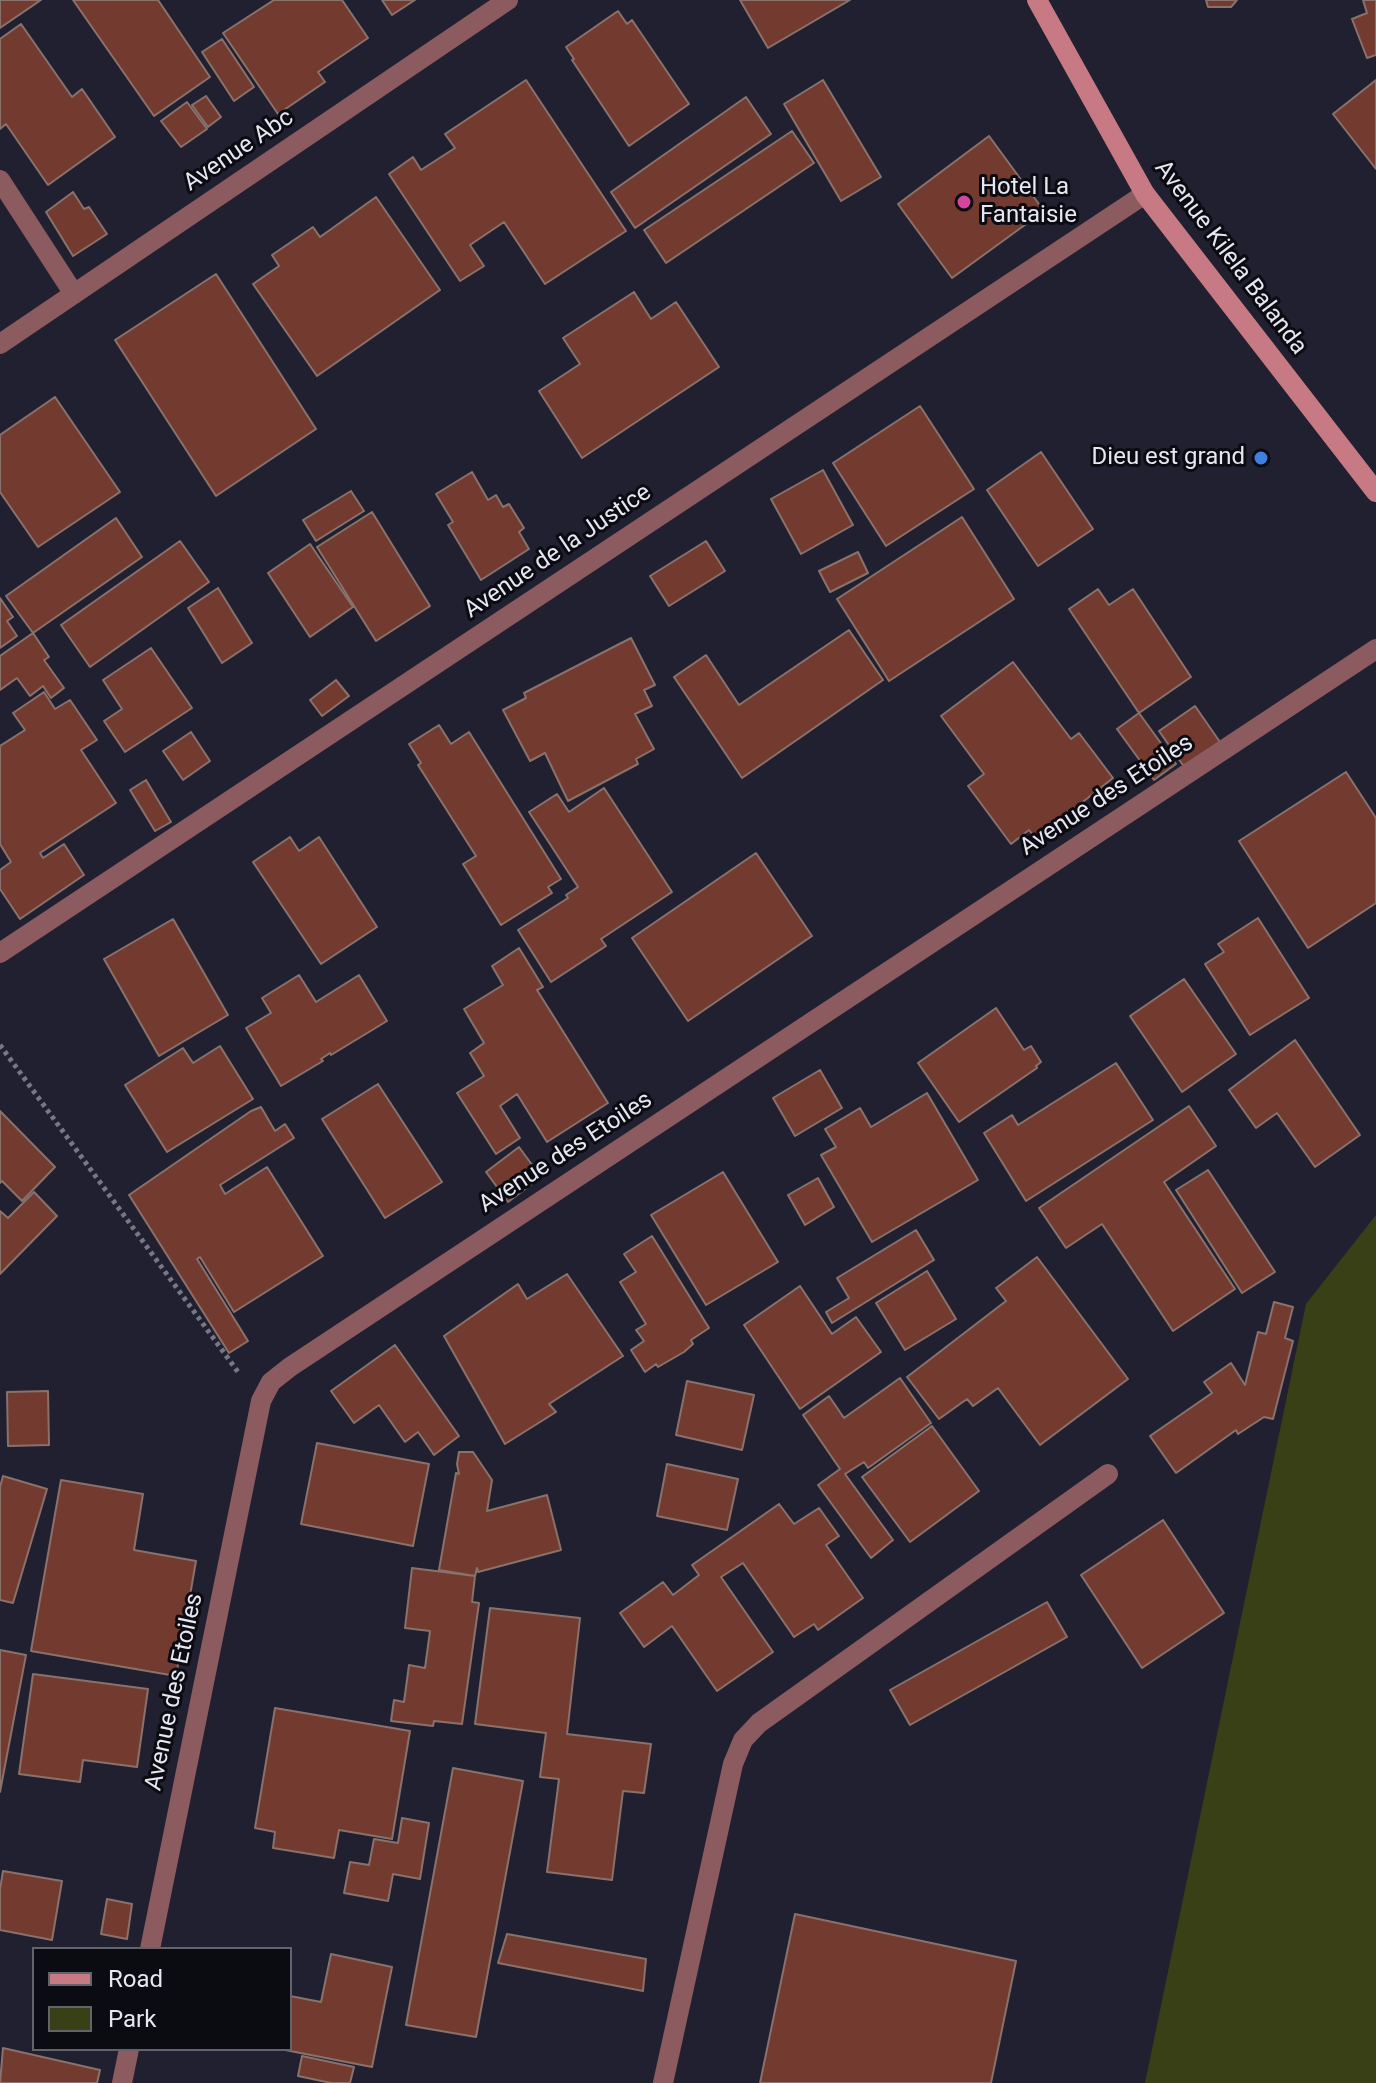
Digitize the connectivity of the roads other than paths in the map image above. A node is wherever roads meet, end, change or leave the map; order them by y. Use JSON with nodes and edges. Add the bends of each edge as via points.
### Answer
{"nodes":[{"id":1,"x":508,"y":0,"type":"edge"},
{"id":2,"x":1037,"y":0,"type":"edge"},
{"id":3,"x":0,"y":180,"type":"edge"},
{"id":4,"x":1145,"y":194,"type":"junction"},
{"id":5,"x":74,"y":294,"type":"junction"},
{"id":6,"x":0,"y":344,"type":"edge"},
{"id":7,"x":1376,"y":492,"type":"edge"},
{"id":8,"x":1376,"y":649,"type":"edge"},
{"id":9,"x":0,"y":953,"type":"edge"},
{"id":10,"x":1108,"y":1474,"type":"dead end"},
{"id":11,"x":150,"y":1947,"type":"edge"},
{"id":12,"x":129,"y":2051,"type":"edge"},
{"id":13,"x":122,"y":2083,"type":"edge"},
{"id":14,"x":663,"y":2083,"type":"edge"}],
"edges":[{"from":1,"to":5,"type":"street","name":"Avenue Abc"},
{"from":2,"to":4,"type":"main road","name":"Avenue Kilela Balanda"},
{"from":3,"to":5,"type":"street"},
{"from":4,"to":7,"type":"main road","name":"Avenue Kilela Balanda"},
{"from":4,"to":9,"type":"street","name":"Avenue de la Justice"},
{"from":5,"to":6,"type":"street","name":"Avenue Abc"},
{"from":8,"to":11,"type":"street","name":"Avenue des Etoiles","via":[[271,1382],[261,1401]]},
{"from":10,"to":14,"type":"street","via":[[759,1723],[743,1740],[733,1764]]},
{"from":12,"to":13,"type":"street"}]}
